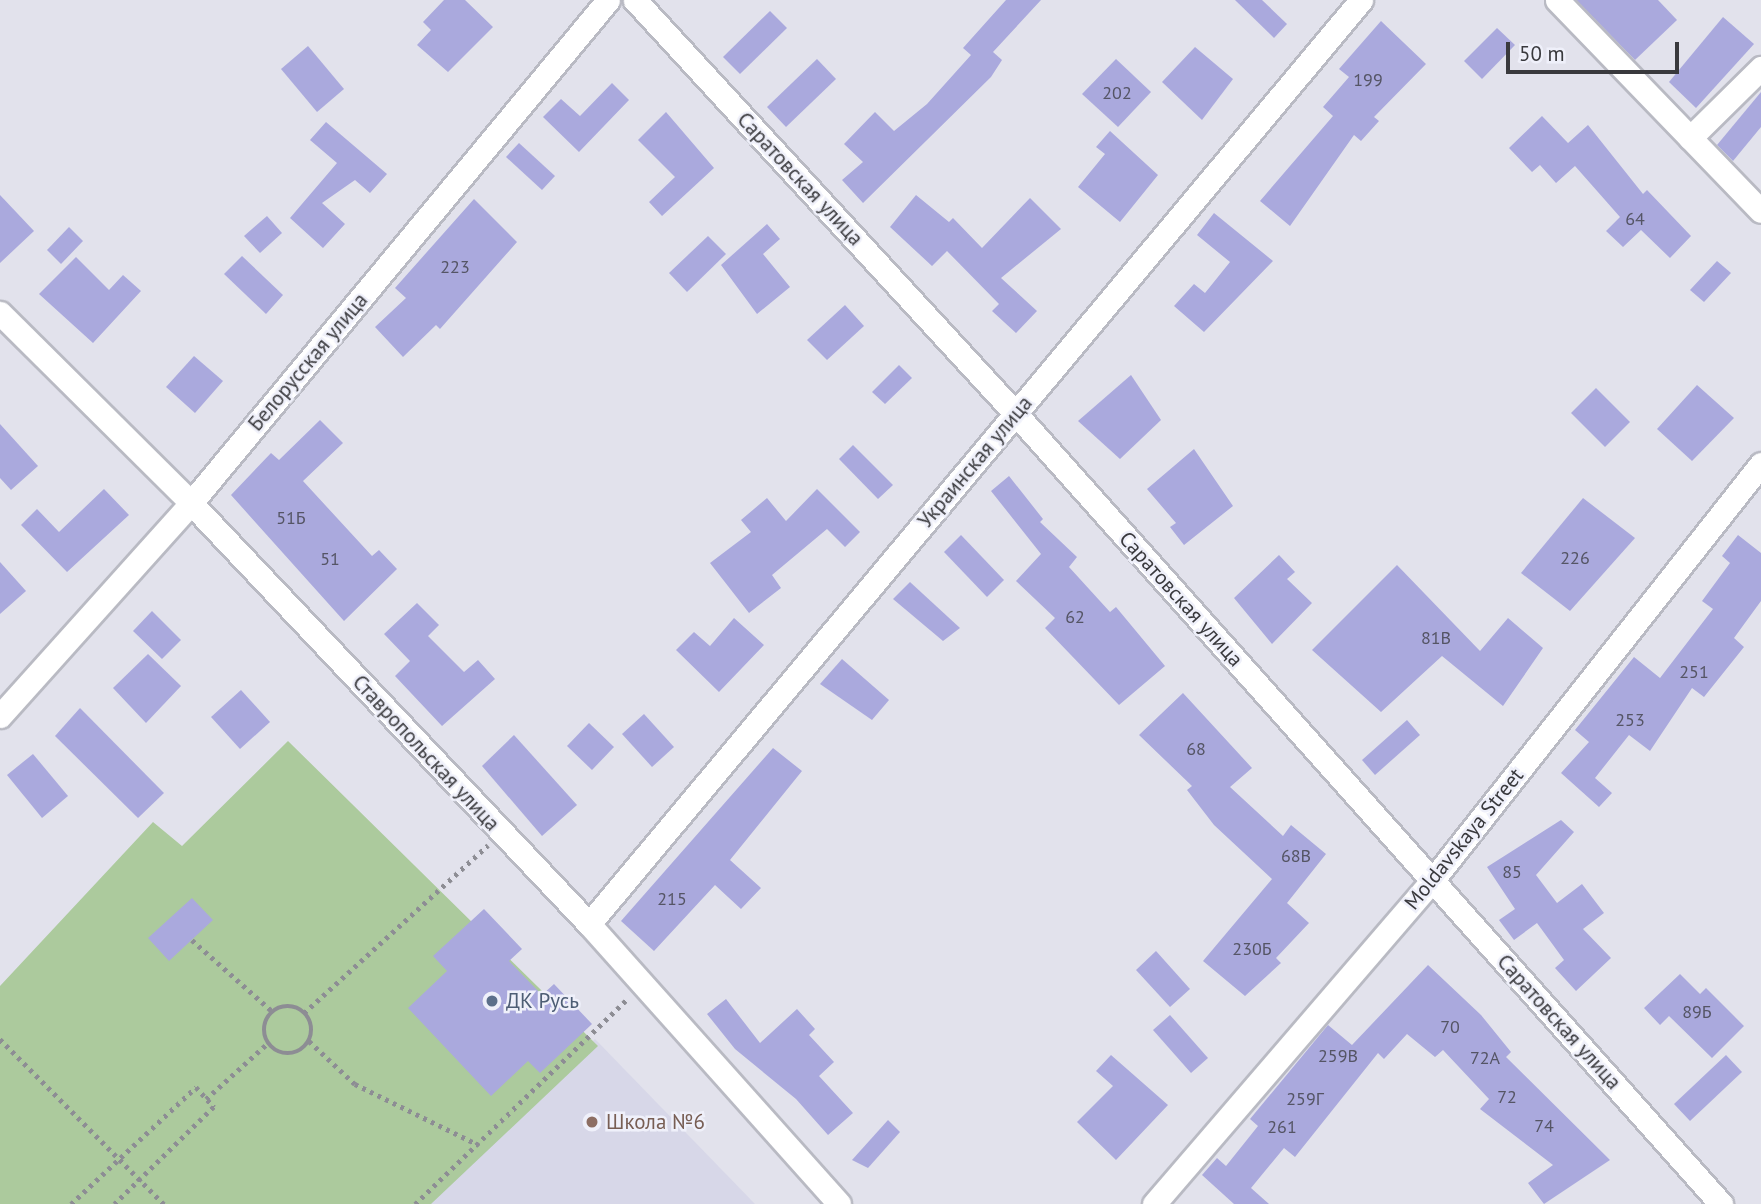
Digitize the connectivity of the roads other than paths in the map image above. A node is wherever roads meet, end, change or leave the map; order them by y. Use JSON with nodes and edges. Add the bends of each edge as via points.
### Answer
{"nodes":[{"id":1,"x":608,"y":0,"type":"edge"},
{"id":2,"x":635,"y":0,"type":"edge"},
{"id":3,"x":1362,"y":0,"type":"edge"},
{"id":4,"x":1557,"y":0,"type":"edge"},
{"id":5,"x":1761,"y":68,"type":"edge"},
{"id":6,"x":1690,"y":138,"type":"junction"},
{"id":7,"x":1761,"y":211,"type":"edge"},
{"id":8,"x":0,"y":313,"type":"edge"},
{"id":9,"x":1016,"y":414,"type":"junction"},
{"id":10,"x":1761,"y":464,"type":"edge"},
{"id":11,"x":191,"y":503,"type":"junction"},
{"id":12,"x":0,"y":716,"type":"edge"},
{"id":13,"x":1432,"y":881,"type":"junction"},
{"id":14,"x":589,"y":924,"type":"junction"},
{"id":15,"x":839,"y":1204,"type":"edge"},
{"id":16,"x":1154,"y":1204,"type":"edge"},
{"id":17,"x":1721,"y":1204,"type":"edge"}],
"edges":[{"from":1,"to":11,"type":"street","name":"Белорусская улица"},
{"from":2,"to":9,"type":"street","name":"Саратовская улица"},
{"from":3,"to":9,"type":"street","name":"Украинская улица"},
{"from":4,"to":6,"type":"street"},
{"from":5,"to":6,"type":"street"},
{"from":6,"to":7,"type":"street"},
{"from":8,"to":11,"type":"street","name":"Ставропольская улица"},
{"from":9,"to":13,"type":"street","name":"Саратовская улица"},
{"from":9,"to":14,"type":"street","name":"Украинская улица"},
{"from":10,"to":13,"type":"street","name":"Moldavskaya Street"},
{"from":11,"to":12,"type":"street","name":"Белорусская улица"},
{"from":11,"to":14,"type":"street","name":"Ставропольская улица"},
{"from":13,"to":16,"type":"street","name":"Moldavskaya Street"},
{"from":13,"to":17,"type":"street","name":"Саратовская улица"},
{"from":14,"to":15,"type":"street","name":"Ставропольская улица"}]}
